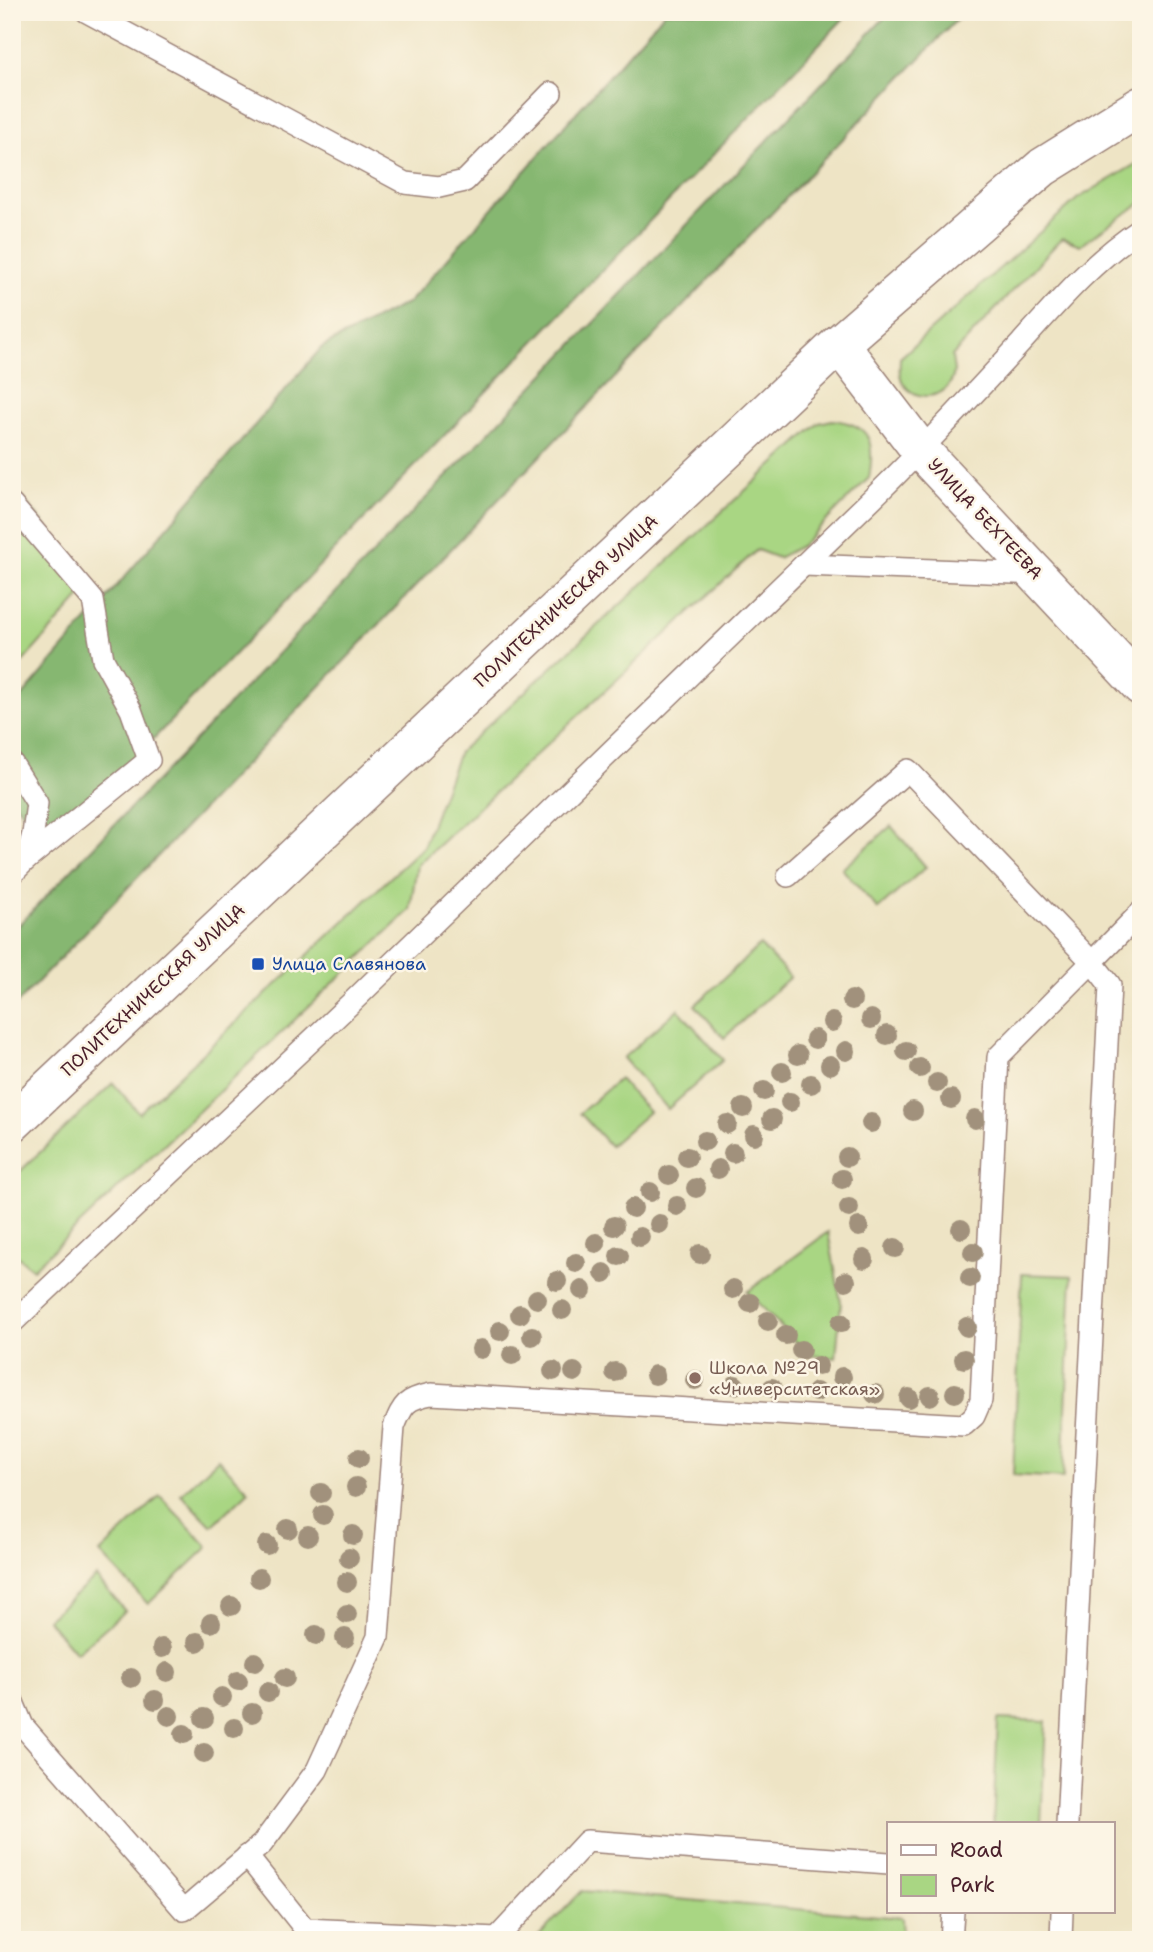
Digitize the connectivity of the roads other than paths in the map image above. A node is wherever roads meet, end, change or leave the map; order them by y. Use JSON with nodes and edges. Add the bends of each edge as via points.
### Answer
{"nodes":[{"id":1,"x":88,"y":12,"type":"edge"},
{"id":2,"x":551,"y":93,"type":"dead end"},
{"id":3,"x":1141,"y":106,"type":"edge"},
{"id":4,"x":1141,"y":229,"type":"edge"},
{"id":5,"x":839,"y":344,"type":"junction"},
{"id":6,"x":921,"y":451,"type":"junction"},
{"id":7,"x":12,"y":505,"type":"edge"},
{"id":8,"x":803,"y":565,"type":"junction"},
{"id":9,"x":1036,"y":574,"type":"junction"},
{"id":10,"x":1141,"y":686,"type":"edge"},
{"id":11,"x":12,"y":763,"type":"edge"},
{"id":12,"x":19,"y":867,"type":"edge"},
{"id":13,"x":788,"y":876,"type":"dead end"},
{"id":14,"x":1141,"y":912,"type":"edge"},
{"id":15,"x":1091,"y":962,"type":"junction"},
{"id":16,"x":12,"y":1123,"type":"edge"},
{"id":17,"x":12,"y":1323,"type":"edge"},
{"id":18,"x":12,"y":1700,"type":"edge"},
{"id":19,"x":1067,"y":1822,"type":"edge"},
{"id":20,"x":247,"y":1856,"type":"junction"},
{"id":21,"x":887,"y":1863,"type":"edge"},
{"id":22,"x":953,"y":1913,"type":"edge"},
{"id":23,"x":1062,"y":1913,"type":"edge"},
{"id":24,"x":951,"y":1940,"type":"edge"},
{"id":25,"x":1061,"y":1940,"type":"edge"}],
"edges":[{"from":1,"to":2,"type":"lane","via":[[405,183],[439,187],[465,181]]},
{"from":3,"to":5,"type":"street","name":"ПОЛИТЕХНИЧЕСКАЯ УЛИЦА","via":[[1043,167]]},
{"from":4,"to":6,"type":"lane","via":[[1120,243],[1052,309]]},
{"from":5,"to":6,"type":"street","name":"УЛИЦА БЕХТЕЕВА"},
{"from":5,"to":16,"type":"street","name":"ПОЛИТЕХНИЧЕСКАЯ УЛИЦА"},
{"from":6,"to":8,"type":"lane"},
{"from":6,"to":9,"type":"street","name":"УЛИЦА БЕХТЕЕВА"},
{"from":7,"to":12,"type":"lane","via":[[93,600],[103,659],[131,710],[149,760]]},
{"from":8,"to":9,"type":"lane"},
{"from":8,"to":17,"type":"lane","via":[[349,1005]]},
{"from":9,"to":10,"type":"street","name":"УЛИЦА БЕХТЕЕВА"},
{"from":11,"to":12,"type":"lane","via":[[37,803],[33,834]]},
{"from":13,"to":15,"type":"lane","via":[[908,769]]},
{"from":14,"to":15,"type":"lane"},
{"from":15,"to":19,"type":"lane","via":[[1110,985]]},
{"from":15,"to":20,"type":"lane","via":[[998,1057],[982,1400],[974,1416],[964,1425],[431,1394],[413,1397],[394,1427],[379,1637],[317,1770],[262,1844]]},
{"from":18,"to":20,"type":"lane","via":[[23,1726],[184,1910]]},
{"from":20,"to":21,"type":"lane","via":[[305,1929],[497,1938],[587,1841]]},
{"from":22,"to":24,"type":"lane"},
{"from":23,"to":25,"type":"lane"}]}
